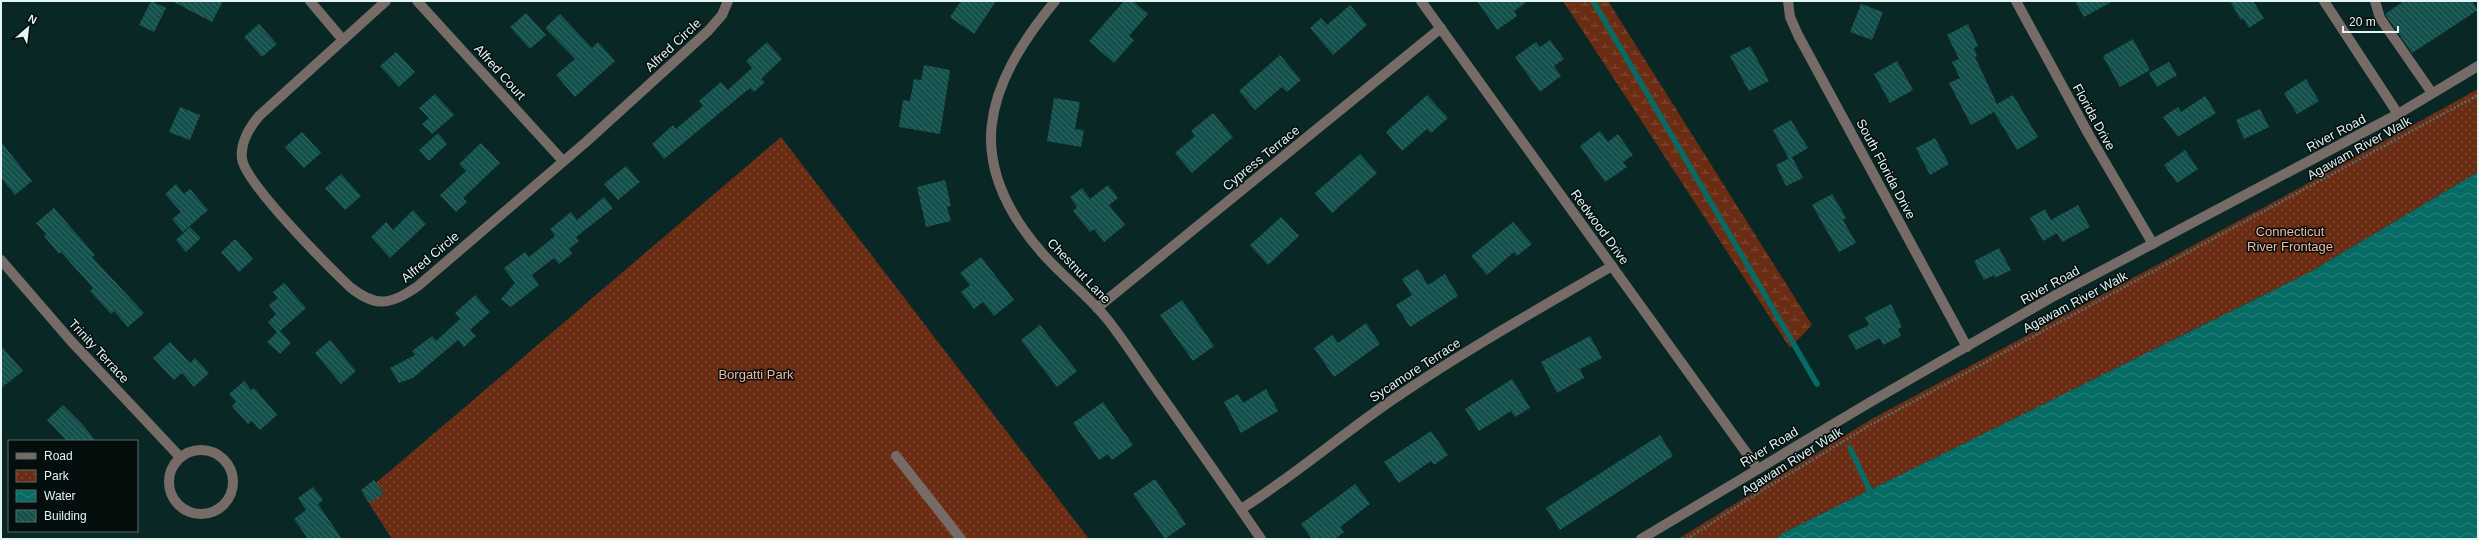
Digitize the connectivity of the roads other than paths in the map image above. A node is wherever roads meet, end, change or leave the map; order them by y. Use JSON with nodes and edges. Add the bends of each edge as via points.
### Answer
{"nodes":[{"id":1,"x":310,"y":1,"type":"edge"},
{"id":2,"x":386,"y":1,"type":"edge"},
{"id":3,"x":417,"y":1,"type":"edge"},
{"id":4,"x":728,"y":1,"type":"edge"},
{"id":5,"x":1055,"y":1,"type":"edge"},
{"id":6,"x":1421,"y":1,"type":"edge"},
{"id":7,"x":1788,"y":1,"type":"edge"},
{"id":8,"x":2016,"y":1,"type":"edge"},
{"id":9,"x":2324,"y":1,"type":"edge"},
{"id":10,"x":2375,"y":1,"type":"edge"},
{"id":11,"x":1441,"y":28,"type":"junction"},
{"id":12,"x":343,"y":40,"type":"junction"},
{"id":13,"x":2478,"y":66,"type":"edge"},
{"id":14,"x":2432,"y":93,"type":"junction"},
{"id":15,"x":2398,"y":114,"type":"junction"},
{"id":16,"x":563,"y":161,"type":"junction"},
{"id":17,"x":2153,"y":244,"type":"junction"},
{"id":18,"x":1,"y":260,"type":"edge"},
{"id":19,"x":1612,"y":266,"type":"junction"},
{"id":20,"x":1097,"y":308,"type":"junction"},
{"id":21,"x":1967,"y":347,"type":"junction"},
{"id":22,"x":896,"y":456,"type":"dead end"},
{"id":23,"x":180,"y":457,"type":"junction"},
{"id":24,"x":1758,"y":469,"type":"junction"},
{"id":25,"x":1241,"y":509,"type":"junction"},
{"id":26,"x":961,"y":539,"type":"edge"},
{"id":27,"x":1261,"y":539,"type":"edge"},
{"id":28,"x":1641,"y":539,"type":"edge"}],
"edges":[{"from":1,"to":12,"type":"street"},
{"from":2,"to":12,"type":"street","name":"Alfred Circle"},
{"from":3,"to":16,"type":"street","name":"Alfred Court"},
{"from":4,"to":16,"type":"street","name":"Alfred Circle","via":[[722,15],[708,31]]},
{"from":5,"to":20,"type":"street","name":"Chestnut Lane","via":[[1017,52],[1003,81],[990,128],[992,164],[1003,196],[1030,238],[1054,267]]},
{"from":6,"to":11,"type":"street","name":"Redwood Drive"},
{"from":7,"to":21,"type":"street","name":"South Florida Drive","via":[[1790,17],[1798,35]]},
{"from":8,"to":17,"type":"street","name":"Florida Drive","via":[[2089,135]]},
{"from":9,"to":15,"type":"street"},
{"from":10,"to":14,"type":"street","via":[[2380,18]]},
{"from":11,"to":19,"type":"street","name":"Redwood Drive"},
{"from":11,"to":20,"type":"street","name":"Cypress Terrace"},
{"from":12,"to":16,"type":"street","name":"Alfred Circle","via":[[253,123],[244,140],[242,161],[246,172],[260,191],[342,280],[372,301],[389,302],[406,294]]},
{"from":13,"to":14,"type":"street","name":"River Road"},
{"from":14,"to":15,"type":"street","name":"River Road"},
{"from":15,"to":17,"type":"street","name":"River Road"},
{"from":17,"to":21,"type":"street","name":"River Road","via":[[2054,296]]},
{"from":18,"to":23,"type":"street","name":"Trinity Terrace","via":[[71,341]]},
{"from":19,"to":24,"type":"street","name":"Redwood Drive"},
{"from":19,"to":25,"type":"street","name":"Sycamore Terrace","via":[[1398,396],[1279,486]]},
{"from":20,"to":25,"type":"street","name":"Chestnut Lane"},
{"from":21,"to":24,"type":"street","name":"River Road"},
{"from":22,"to":26,"type":"street"},
{"from":23,"to":23,"type":"street","via":[[173,466],[169,478],[170,490],[176,501],[196,514],[208,513],[226,503],[232,490],[233,475],[226,462],[215,453],[201,449]]},
{"from":24,"to":28,"type":"street","name":"River Road"},
{"from":25,"to":27,"type":"street","name":"Chestnut Lane"}]}
